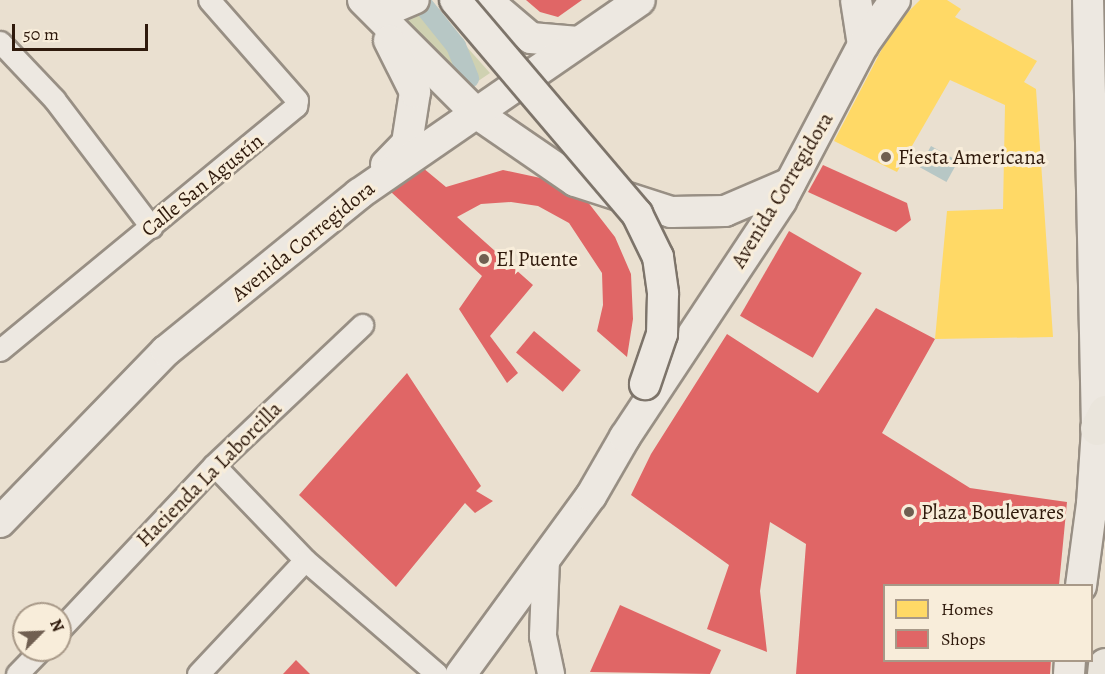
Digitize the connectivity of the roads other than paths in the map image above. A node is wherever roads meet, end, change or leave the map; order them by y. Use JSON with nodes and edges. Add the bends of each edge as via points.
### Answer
{"nodes":[{"id":1,"x":209,"y":0,"type":"edge"},
{"id":2,"x":363,"y":0,"type":"edge"},
{"id":3,"x":455,"y":0,"type":"edge"},
{"id":4,"x":486,"y":0,"type":"edge"},
{"id":5,"x":640,"y":0,"type":"edge"},
{"id":6,"x":856,"y":0,"type":"edge"},
{"id":7,"x":1088,"y":2,"type":"edge"},
{"id":8,"x":411,"y":4,"type":"edge"},
{"id":9,"x":885,"y":7,"type":"edge"},
{"id":10,"x":0,"y":42,"type":"edge"},
{"id":11,"x":578,"y":42,"type":"junction"},
{"id":12,"x":863,"y":45,"type":"junction"},
{"id":13,"x":476,"y":113,"type":"junction"},
{"id":14,"x":790,"y":183,"type":"junction"},
{"id":15,"x":359,"y":194,"type":"junction"},
{"id":16,"x":151,"y":227,"type":"junction"},
{"id":17,"x":362,"y":325,"type":"dead end"},
{"id":18,"x":1,"y":347,"type":"edge"},
{"id":19,"x":645,"y":384,"type":"joint"},
{"id":20,"x":1101,"y":420,"type":"edge"},
{"id":21,"x":625,"y":437,"type":"junction"},
{"id":22,"x":214,"y":465,"type":"junction"},
{"id":23,"x":0,"y":522,"type":"edge"},
{"id":24,"x":305,"y":560,"type":"junction"},
{"id":25,"x":546,"y":560,"type":"junction"},
{"id":26,"x":1081,"y":584,"type":"edge"},
{"id":27,"x":72,"y":616,"type":"edge"},
{"id":28,"x":29,"y":662,"type":"edge"},
{"id":29,"x":1105,"y":665,"type":"edge"},
{"id":30,"x":18,"y":674,"type":"edge"},
{"id":31,"x":198,"y":674,"type":"edge"},
{"id":32,"x":437,"y":674,"type":"edge"},
{"id":33,"x":461,"y":674,"type":"edge"},
{"id":34,"x":551,"y":674,"type":"edge"},
{"id":35,"x":1104,"y":674,"type":"edge"}],
"edges":[{"from":1,"to":16,"type":"street","name":"Calle San Agustín","via":[[297,100],[296,106]]},
{"from":2,"to":8,"type":"street","via":[[388,12]]},
{"from":2,"to":13,"type":"main road"},
{"from":2,"to":15,"type":"main road","via":[[404,64],[415,92],[407,143]]},
{"from":3,"to":19,"type":"main road","bridge":true,"via":[[637,214],[658,257],[663,294],[662,334]]},
{"from":4,"to":11,"type":"main road","via":[[531,38]]},
{"from":5,"to":11,"type":"main road","name":"Avenida Corregidora"},
{"from":6,"to":12,"type":"main road"},
{"from":7,"to":20,"type":"main road"},
{"from":9,"to":12,"type":"main road","name":"Avenida Corregidora"},
{"from":10,"to":16,"type":"street","via":[[54,99]]},
{"from":11,"to":13,"type":"main road","name":"Avenida Corregidora"},
{"from":12,"to":14,"type":"main road","name":"Avenida Corregidora"},
{"from":13,"to":14,"type":"main road","via":[[575,181],[671,212],[726,211]]},
{"from":13,"to":15,"type":"main road","name":"Avenida Corregidora"},
{"from":14,"to":21,"type":"main road","name":"Avenida Corregidora"},
{"from":15,"to":23,"type":"main road","name":"Avenida Corregidora","via":[[166,351]]},
{"from":16,"to":18,"type":"street","name":"Calle San Agustín"},
{"from":17,"to":22,"type":"street","name":"Hacienda La Laborcilla"},
{"from":19,"to":21,"type":"street"},
{"from":20,"to":26,"type":"main road"},
{"from":21,"to":25,"type":"main road","name":"Avenida Corregidora","via":[[591,496]]},
{"from":22,"to":24,"type":"street"},
{"from":22,"to":27,"type":"street","name":"Hacienda La Laborcilla"},
{"from":24,"to":31,"type":"street"},
{"from":24,"to":32,"type":"street"},
{"from":25,"to":33,"type":"main road","name":"Avenida Corregidora"},
{"from":25,"to":34,"type":"street","via":[[543,636]]},
{"from":28,"to":30,"type":"street"},
{"from":29,"to":35,"type":"main road"}]}
